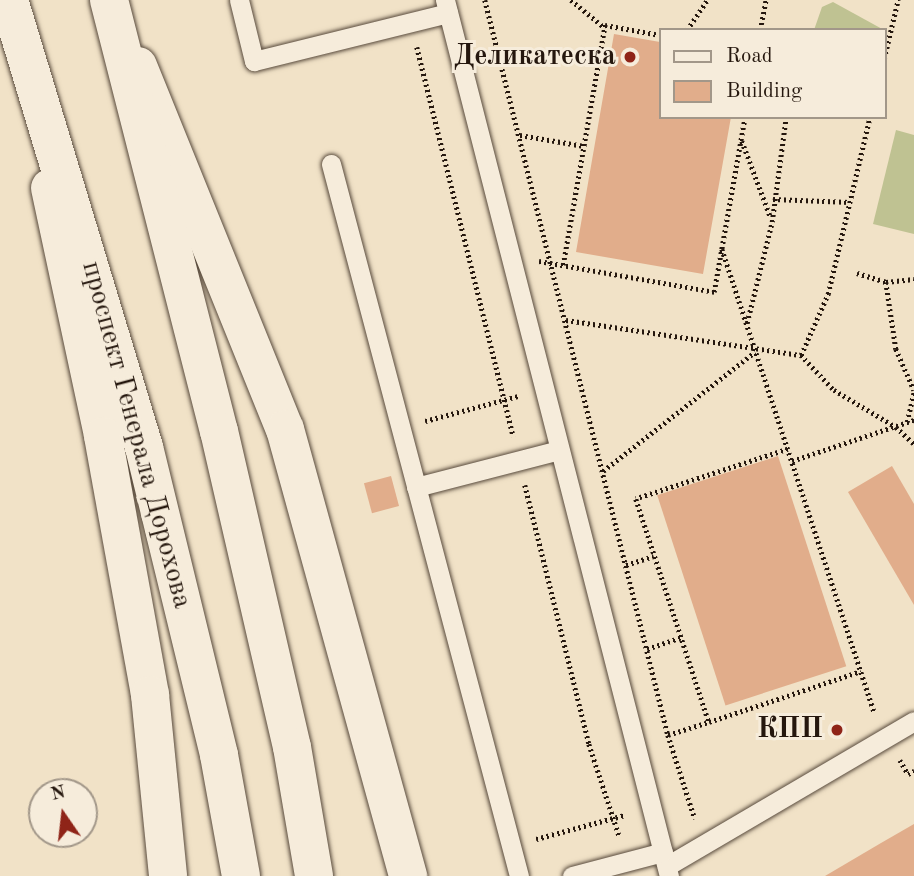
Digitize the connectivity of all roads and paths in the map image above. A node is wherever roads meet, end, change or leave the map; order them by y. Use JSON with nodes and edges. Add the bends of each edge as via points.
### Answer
{"nodes":[{"id":1,"x":110,"y":0,"type":"edge"},
{"id":2,"x":239,"y":0,"type":"edge"},
{"id":3,"x":485,"y":0,"type":"edge"},
{"id":4,"x":571,"y":0,"type":"edge"},
{"id":5,"x":707,"y":0,"type":"edge"},
{"id":6,"x":766,"y":0,"type":"edge"},
{"id":7,"x":898,"y":0,"type":"edge"},
{"id":8,"x":11,"y":6,"type":"edge"},
{"id":9,"x":447,"y":6,"type":"edge"},
{"id":10,"x":605,"y":28,"type":"junction"},
{"id":11,"x":688,"y":28,"type":"edge"},
{"id":12,"x":760,"y":28,"type":"edge"},
{"id":13,"x":659,"y":35,"type":"edge"},
{"id":14,"x":886,"y":54,"type":"edge"},
{"id":15,"x":746,"y":119,"type":"edge"},
{"id":16,"x":786,"y":119,"type":"edge"},
{"id":17,"x":870,"y":119,"type":"edge"},
{"id":18,"x":520,"y":135,"type":"junction"},
{"id":19,"x":741,"y":138,"type":"junction"},
{"id":20,"x":584,"y":146,"type":"junction"},
{"id":21,"x":331,"y":164,"type":"dead end"},
{"id":22,"x":773,"y":199,"type":"junction"},
{"id":23,"x":850,"y":202,"type":"junction"},
{"id":24,"x":772,"y":222,"type":"junction"},
{"id":25,"x":722,"y":249,"type":"junction"},
{"id":26,"x":510,"y":256,"type":"junction"},
{"id":27,"x":552,"y":263,"type":"junction"},
{"id":28,"x":563,"y":265,"type":"junction"},
{"id":29,"x":857,"y":273,"type":"dead end"},
{"id":30,"x":914,"y":279,"type":"edge"},
{"id":31,"x":886,"y":282,"type":"junction"},
{"id":32,"x":566,"y":320,"type":"junction"},
{"id":33,"x":747,"y":323,"type":"junction"},
{"id":34,"x":755,"y":352,"type":"junction"},
{"id":35,"x":801,"y":355,"type":"junction"},
{"id":36,"x":580,"y":379,"type":"junction"},
{"id":37,"x":544,"y":389,"type":"junction"},
{"id":38,"x":914,"y":391,"type":"edge"},
{"id":39,"x":914,"y":421,"type":"edge"},
{"id":40,"x":907,"y":423,"type":"junction"},
{"id":41,"x":400,"y":427,"type":"junction"},
{"id":42,"x":896,"y":427,"type":"junction"},
{"id":43,"x":914,"y":444,"type":"edge"},
{"id":44,"x":788,"y":449,"type":"junction"},
{"id":45,"x":559,"y":450,"type":"junction"},
{"id":46,"x":792,"y":461,"type":"junction"},
{"id":47,"x":603,"y":471,"type":"junction"},
{"id":48,"x":416,"y":487,"type":"junction"},
{"id":49,"x":654,"y":556,"type":"junction"},
{"id":50,"x":626,"y":565,"type":"junction"},
{"id":51,"x":681,"y":637,"type":"junction"},
{"id":52,"x":647,"y":649,"type":"junction"},
{"id":53,"x":861,"y":671,"type":"junction"},
{"id":54,"x":914,"y":721,"type":"edge"},
{"id":55,"x":709,"y":722,"type":"junction"},
{"id":56,"x":668,"y":735,"type":"junction"},
{"id":57,"x":884,"y":739,"type":"junction"},
{"id":58,"x":689,"y":798,"type":"junction"},
{"id":59,"x":652,"y":808,"type":"junction"},
{"id":60,"x":511,"y":845,"type":"junction"},
{"id":61,"x":704,"y":845,"type":"junction"},
{"id":62,"x":667,"y":864,"type":"edge"},
{"id":63,"x":168,"y":876,"type":"edge"},
{"id":64,"x":241,"y":876,"type":"edge"},
{"id":65,"x":314,"y":876,"type":"edge"},
{"id":66,"x":408,"y":876,"type":"edge"},
{"id":67,"x":519,"y":876,"type":"edge"},
{"id":68,"x":572,"y":876,"type":"edge"}],
"edges":[{"from":1,"to":65,"type":"street","via":[[219,430],[292,747]]},
{"from":1,"to":66,"type":"street","via":[[285,429]]},
{"from":2,"to":9,"type":"lane","via":[[254,61]]},
{"from":3,"to":18,"type":"path"},
{"from":4,"to":10,"type":"path"},
{"from":5,"to":11,"type":"path"},
{"from":6,"to":12,"type":"path"},
{"from":7,"to":14,"type":"path"},
{"from":8,"to":63,"type":"street","via":[[103,436],[150,695]]},
{"from":8,"to":64,"type":"street","name":"проспект Генерала Дорохова","via":[[144,447],[219,755]]},
{"from":9,"to":26,"type":"lane"},
{"from":10,"to":13,"type":"path"},
{"from":10,"to":20,"type":"path"},
{"from":15,"to":19,"type":"path"},
{"from":16,"to":22,"type":"path"},
{"from":17,"to":23,"type":"path"},
{"from":18,"to":20,"type":"path"},
{"from":18,"to":27,"type":"path"},
{"from":19,"to":24,"type":"path"},
{"from":19,"to":25,"type":"path"},
{"from":20,"to":28,"type":"path"},
{"from":21,"to":41,"type":"lane"},
{"from":22,"to":23,"type":"path"},
{"from":22,"to":24,"type":"path"},
{"from":23,"to":35,"type":"path","via":[[828,294]]},
{"from":24,"to":33,"type":"path"},
{"from":25,"to":28,"type":"path","via":[[714,292]]},
{"from":25,"to":33,"type":"path"},
{"from":26,"to":27,"type":"path"},
{"from":26,"to":37,"type":"lane"},
{"from":27,"to":28,"type":"path"},
{"from":27,"to":32,"type":"path"},
{"from":29,"to":31,"type":"path"},
{"from":30,"to":31,"type":"path"},
{"from":31,"to":38,"type":"path","via":[[897,349]]},
{"from":32,"to":34,"type":"path"},
{"from":32,"to":36,"type":"path"},
{"from":33,"to":34,"type":"path"},
{"from":34,"to":35,"type":"path"},
{"from":34,"to":44,"type":"path"},
{"from":34,"to":47,"type":"path"},
{"from":35,"to":42,"type":"path","via":[[834,390]]},
{"from":36,"to":37,"type":"path"},
{"from":36,"to":47,"type":"path"},
{"from":37,"to":41,"type":"path"},
{"from":37,"to":45,"type":"lane"},
{"from":38,"to":40,"type":"path"},
{"from":39,"to":40,"type":"path"},
{"from":40,"to":42,"type":"path"},
{"from":41,"to":48,"type":"lane"},
{"from":42,"to":43,"type":"path"},
{"from":42,"to":46,"type":"path"},
{"from":44,"to":46,"type":"path"},
{"from":44,"to":49,"type":"path","via":[[636,499]]},
{"from":45,"to":48,"type":"lane"},
{"from":45,"to":59,"type":"lane"},
{"from":46,"to":53,"type":"path"},
{"from":47,"to":50,"type":"path"},
{"from":48,"to":60,"type":"lane"},
{"from":49,"to":50,"type":"path"},
{"from":49,"to":51,"type":"path"},
{"from":50,"to":52,"type":"path"},
{"from":51,"to":52,"type":"path"},
{"from":51,"to":55,"type":"path"},
{"from":52,"to":56,"type":"path"},
{"from":53,"to":55,"type":"path"},
{"from":53,"to":57,"type":"path"},
{"from":54,"to":57,"type":"lane"},
{"from":55,"to":56,"type":"path"},
{"from":56,"to":58,"type":"path"},
{"from":57,"to":61,"type":"lane"},
{"from":58,"to":59,"type":"path"},
{"from":58,"to":61,"type":"path"},
{"from":59,"to":60,"type":"path"},
{"from":59,"to":62,"type":"lane"},
{"from":60,"to":67,"type":"lane"},
{"from":61,"to":62,"type":"lane"},
{"from":62,"to":68,"type":"lane"}]}
